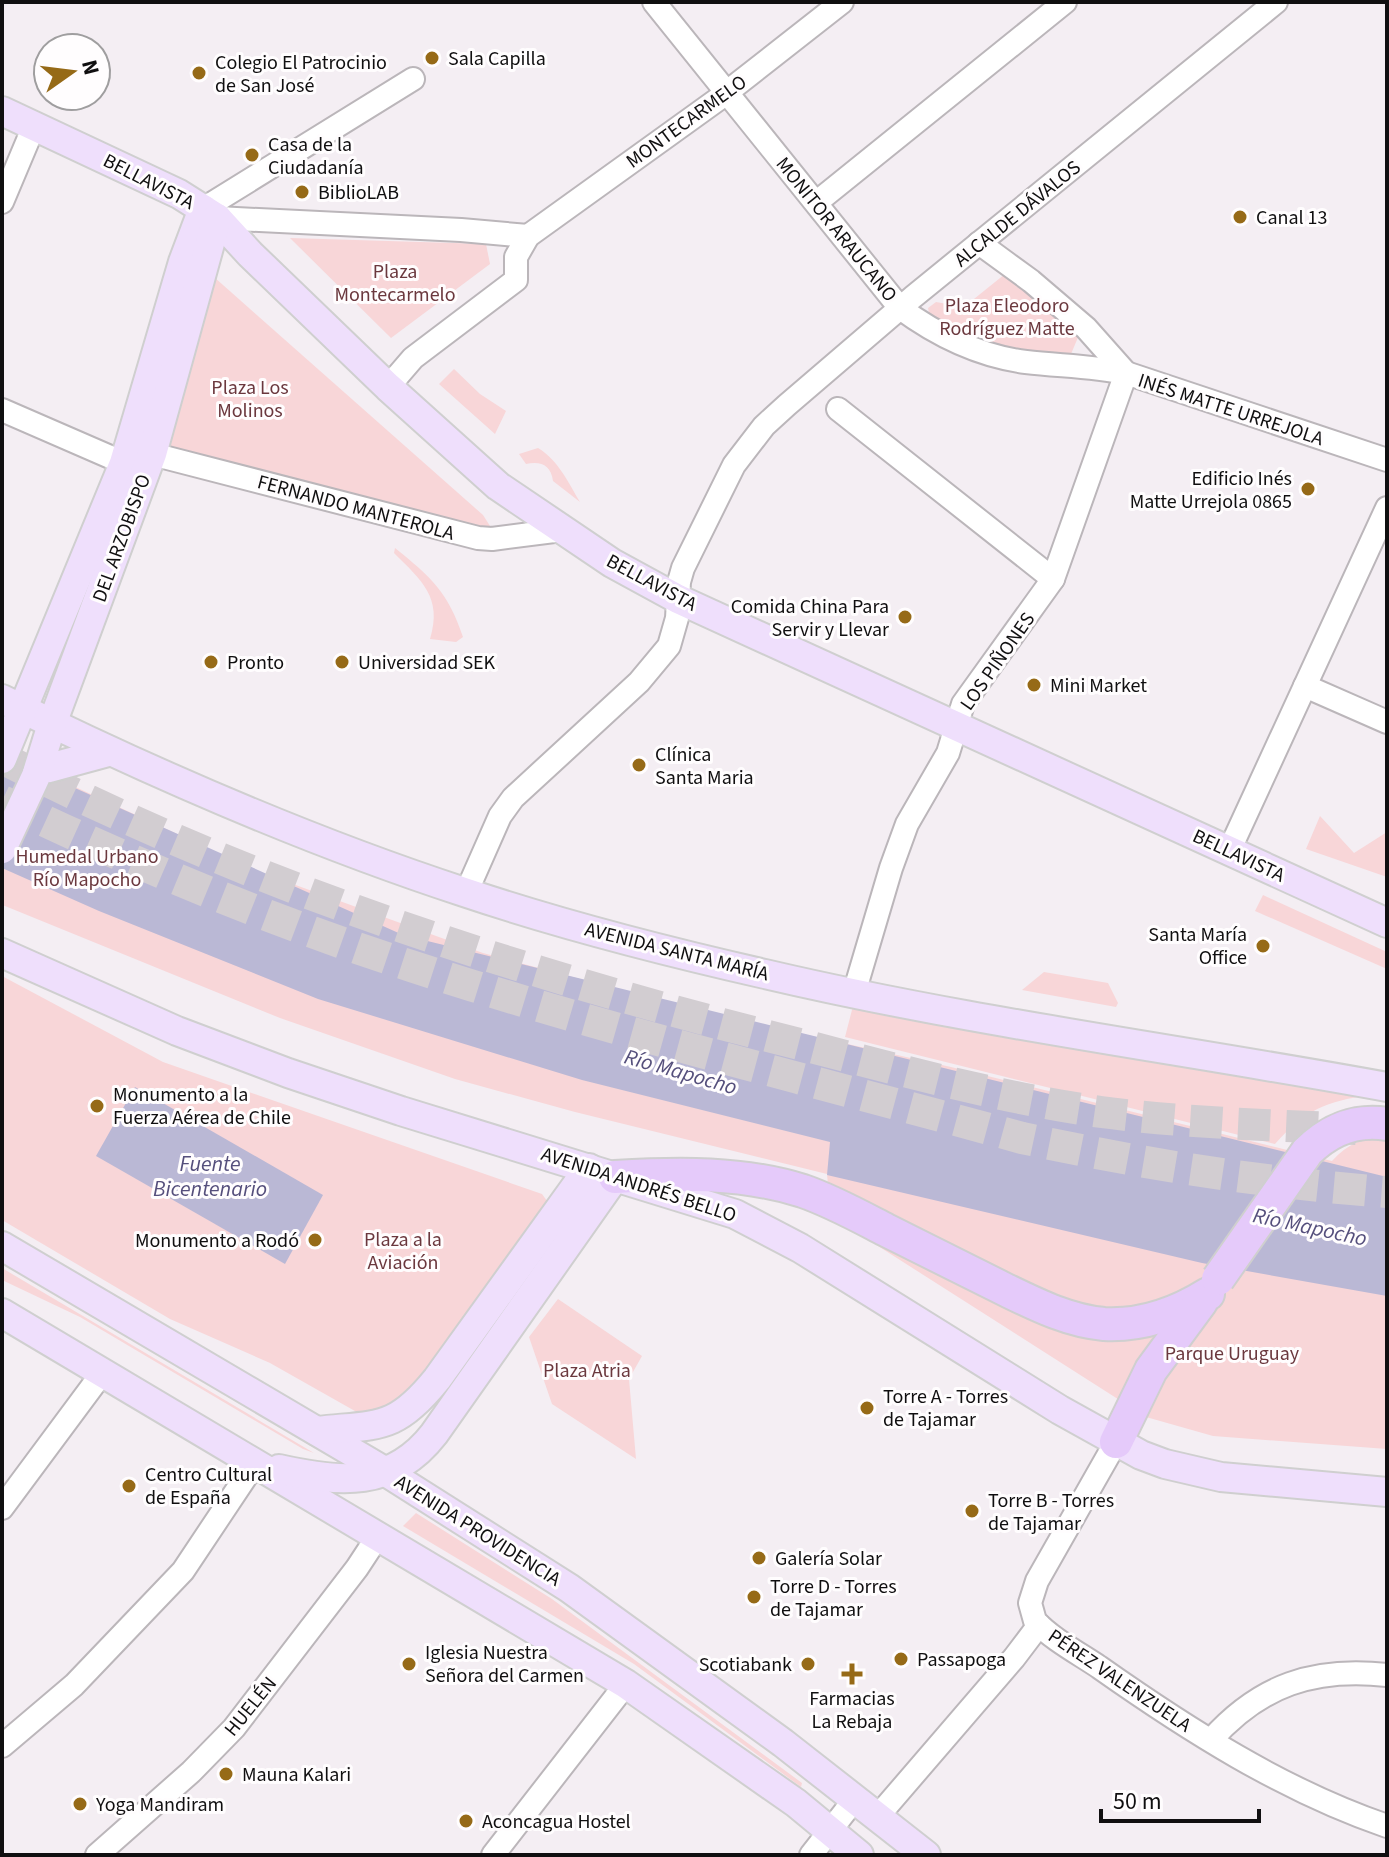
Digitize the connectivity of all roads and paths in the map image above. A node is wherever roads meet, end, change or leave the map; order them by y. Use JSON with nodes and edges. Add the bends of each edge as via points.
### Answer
{"nodes":[{"id":1,"x":654,"y":2,"type":"edge"},
{"id":2,"x":842,"y":2,"type":"edge"},
{"id":3,"x":1065,"y":2,"type":"edge"},
{"id":4,"x":1276,"y":2,"type":"edge"},
{"id":5,"x":413,"y":79,"type":"dead end"},
{"id":6,"x":727,"y":93,"type":"junction"},
{"id":7,"x":2,"y":111,"type":"edge"},
{"id":8,"x":34,"y":126,"type":"junction"},
{"id":9,"x":2,"y":202,"type":"edge"},
{"id":10,"x":817,"y":202,"type":"junction"},
{"id":11,"x":210,"y":214,"type":"junction"},
{"id":12,"x":528,"y":236,"type":"junction"},
{"id":13,"x":979,"y":243,"type":"junction"},
{"id":14,"x":900,"y":308,"type":"junction"},
{"id":15,"x":1086,"y":328,"type":"junction"},
{"id":16,"x":1066,"y":364,"type":"junction"},
{"id":17,"x":1126,"y":373,"type":"junction"},
{"id":18,"x":388,"y":387,"type":"junction"},
{"id":19,"x":838,"y":409,"type":"dead end"},
{"id":20,"x":2,"y":410,"type":"edge"},
{"id":21,"x":152,"y":454,"type":"junction"},
{"id":22,"x":1387,"y":460,"type":"edge"},
{"id":23,"x":124,"y":463,"type":"junction"},
{"id":24,"x":1387,"y":508,"type":"edge"},
{"id":25,"x":562,"y":530,"type":"junction"},
{"id":26,"x":1053,"y":579,"type":"junction"},
{"id":27,"x":678,"y":599,"type":"junction"},
{"id":28,"x":1305,"y":686,"type":"junction"},
{"id":29,"x":12,"y":704,"type":"edge"},
{"id":30,"x":1387,"y":722,"type":"edge"},
{"id":31,"x":52,"y":724,"type":"junction"},
{"id":32,"x":957,"y":725,"type":"junction"},
{"id":33,"x":108,"y":752,"type":"junction"},
{"id":34,"x":2,"y":759,"type":"edge"},
{"id":35,"x":37,"y":774,"type":"junction"},
{"id":36,"x":2,"y":849,"type":"edge"},
{"id":37,"x":1229,"y":851,"type":"junction"},
{"id":38,"x":466,"y":893,"type":"junction"},
{"id":39,"x":1387,"y":923,"type":"edge"},
{"id":40,"x":2,"y":953,"type":"edge"},
{"id":41,"x":854,"y":993,"type":"junction"},
{"id":42,"x":1387,"y":1087,"type":"edge"},
{"id":43,"x":1387,"y":1124,"type":"edge"},
{"id":44,"x":602,"y":1172,"type":"junction"},
{"id":45,"x":2,"y":1246,"type":"edge"},
{"id":46,"x":1213,"y":1286,"type":"junction"},
{"id":47,"x":2,"y":1313,"type":"edge"},
{"id":48,"x":103,"y":1372,"type":"junction"},
{"id":49,"x":317,"y":1431,"type":"junction"},
{"id":50,"x":1116,"y":1442,"type":"junction"},
{"id":51,"x":255,"y":1463,"type":"junction"},
{"id":52,"x":386,"y":1472,"type":"junction"},
{"id":53,"x":1387,"y":1492,"type":"edge"},
{"id":54,"x":2,"y":1508,"type":"edge"},
{"id":55,"x":378,"y":1536,"type":"junction"},
{"id":56,"x":1039,"y":1625,"type":"junction"},
{"id":57,"x":1387,"y":1675,"type":"edge"},
{"id":58,"x":626,"y":1684,"type":"junction"},
{"id":59,"x":1211,"y":1740,"type":"junction"},
{"id":60,"x":2,"y":1746,"type":"edge"},
{"id":61,"x":855,"y":1799,"type":"junction"},
{"id":62,"x":878,"y":1816,"type":"junction"},
{"id":63,"x":1387,"y":1826,"type":"edge"},
{"id":64,"x":831,"y":1830,"type":"junction"},
{"id":65,"x":97,"y":1855,"type":"edge"},
{"id":66,"x":493,"y":1855,"type":"edge"},
{"id":67,"x":811,"y":1855,"type":"edge"},
{"id":68,"x":859,"y":1855,"type":"edge"},
{"id":69,"x":926,"y":1855,"type":"edge"}],
"edges":[{"from":1,"to":6,"type":"street","name":"MONITOR ARAUCANO"},
{"from":2,"to":6,"type":"street","name":"MONTECARMELO"},
{"from":3,"to":10,"type":"street"},
{"from":4,"to":13,"type":"street","name":"ALCALDE DÁVALOS"},
{"from":5,"to":11,"type":"street"},
{"from":6,"to":10,"type":"street","name":"MONITOR ARAUCANO"},
{"from":6,"to":12,"type":"street","name":"MONTECARMELO"},
{"from":7,"to":8,"type":"main road","name":"BELLAVISTA"},
{"from":8,"to":9,"type":"street"},
{"from":8,"to":11,"type":"main road","name":"BELLAVISTA","via":[[179,194]]},
{"from":10,"to":14,"type":"street","name":"MONITOR ARAUCANO"},
{"from":11,"to":12,"type":"street"},
{"from":11,"to":18,"type":"main road","name":"BELLAVISTA"},
{"from":11,"to":21,"type":"main road","name":"DEL ARZOBISPO"},
{"from":11,"to":23,"type":"main road","name":"DEL ARZOBISPO","via":[[183,262]]},
{"from":12,"to":18,"type":"street","via":[[516,257],[516,280],[413,358]]},
{"from":13,"to":14,"type":"street","name":"ALCALDE DÁVALOS"},
{"from":13,"to":15,"type":"street","name":"INÉS MATTE URREJOLA"},
{"from":14,"to":16,"type":"street","name":"MONITOR ARAUCANO","via":[[980,352]]},
{"from":14,"to":27,"type":"street","name":"ALCALDE DÁVALOS","via":[[787,405],[747,447],[685,562]]},
{"from":15,"to":16,"type":"street","via":[[1080,350]]},
{"from":15,"to":17,"type":"street","name":"INÉS MATTE URREJOLA"},
{"from":16,"to":17,"type":"street","name":"MONITOR ARAUCANO"},
{"from":17,"to":22,"type":"street","name":"INÉS MATTE URREJOLA"},
{"from":17,"to":26,"type":"street","name":"LOS PIÑONES"},
{"from":18,"to":25,"type":"main road","name":"BELLAVISTA","via":[[498,486]]},
{"from":19,"to":26,"type":"street"},
{"from":20,"to":23,"type":"street"},
{"from":21,"to":25,"type":"street","name":"FERNANDO MANTEROLA","via":[[478,538]]},
{"from":21,"to":31,"type":"main road","name":"DEL ARZOBISPO"},
{"from":23,"to":29,"type":"main road","name":"DEL ARZOBISPO"},
{"from":24,"to":28,"type":"street"},
{"from":25,"to":27,"type":"main road","name":"BELLAVISTA"},
{"from":26,"to":32,"type":"street","name":"LOS PIÑONES","via":[[968,696]]},
{"from":27,"to":32,"type":"main road","name":"BELLAVISTA"},
{"from":27,"to":38,"type":"street","name":"ALCALDE DÁVALOS","via":[[669,646],[639,682],[513,798]]},
{"from":28,"to":30,"type":"street"},
{"from":28,"to":37,"type":"street"},
{"from":29,"to":31,"type":"main road","name":"AVENIDA SANTA MARÍA"},
{"from":29,"to":34,"type":"main road","name":"DEL ARZOBISPO"},
{"from":31,"to":33,"type":"main road","name":"AVENIDA SANTA MARÍA"},
{"from":31,"to":35,"type":"main road","name":"DEL ARZOBISPO"},
{"from":32,"to":37,"type":"main road","name":"BELLAVISTA"},
{"from":32,"to":41,"type":"street","name":"LOS PIÑONES","via":[[944,762],[899,844]]},
{"from":33,"to":35,"type":"main road"},
{"from":33,"to":38,"type":"main road","name":"AVENIDA SANTA MARÍA","via":[[314,838]]},
{"from":35,"to":36,"type":"main road","name":"DEL ARZOBISPO","bridge":true},
{"from":37,"to":39,"type":"main road","name":"BELLAVISTA"},
{"from":38,"to":41,"type":"main road","name":"AVENIDA SANTA MARÍA","via":[[641,944]]},
{"from":40,"to":44,"type":"main road","name":"AVENIDA ANDRÉS BELLO","via":[[177,1031],[288,1073]]},
{"from":41,"to":42,"type":"main road","name":"AVENIDA SANTA MARÍA"},
{"from":43,"to":46,"type":"highway","bridge":true,"via":[[1344,1127],[1307,1152]]},
{"from":44,"to":46,"type":"highway","via":[[739,1178],[804,1191],[1034,1303],[1087,1322],[1158,1318]]},
{"from":44,"to":49,"type":"main road","via":[[410,1410],[378,1424]]},
{"from":44,"to":50,"type":"main road","name":"AVENIDA ANDRÉS BELLO","via":[[714,1205],[763,1227]]},
{"from":44,"to":52,"type":"main road","via":[[434,1434],[408,1461]]},
{"from":45,"to":49,"type":"main road","name":"AVENIDA PROVIDENCIA"},
{"from":46,"to":50,"type":"highway","via":[[1151,1370]]},
{"from":47,"to":48,"type":"main road"},
{"from":48,"to":51,"type":"main road"},
{"from":48,"to":54,"type":"street"},
{"from":49,"to":52,"type":"main road","name":"AVENIDA PROVIDENCIA"},
{"from":50,"to":53,"type":"main road","name":"AVENIDA ANDRÉS BELLO","via":[[1165,1464],[1221,1477]]},
{"from":50,"to":56,"type":"street","name":"PÉREZ VALENZUELA","via":[[1037,1581],[1030,1610]]},
{"from":51,"to":52,"type":"main road","via":[[329,1478]]},
{"from":51,"to":55,"type":"main road"},
{"from":51,"to":60,"type":"street","via":[[183,1571],[74,1685]]},
{"from":52,"to":61,"type":"main road","name":"AVENIDA PROVIDENCIA","via":[[569,1588]]},
{"from":55,"to":58,"type":"main road"},
{"from":55,"to":65,"type":"street","name":"HUELÉN","via":[[234,1728]]},
{"from":56,"to":59,"type":"street","name":"PÉREZ VALENZUELA"},
{"from":56,"to":62,"type":"street"},
{"from":57,"to":59,"type":"street","via":[[1332,1673],[1294,1681],[1259,1697]]},
{"from":58,"to":64,"type":"main road"},
{"from":58,"to":66,"type":"street"},
{"from":59,"to":63,"type":"street","name":"PÉREZ VALENZUELA","via":[[1305,1791]]},
{"from":61,"to":62,"type":"main road","name":"AVENIDA PROVIDENCIA"},
{"from":61,"to":64,"type":"street"},
{"from":62,"to":69,"type":"main road","name":"AVENIDA PROVIDENCIA"},
{"from":64,"to":67,"type":"street"},
{"from":64,"to":68,"type":"main road"}]}
